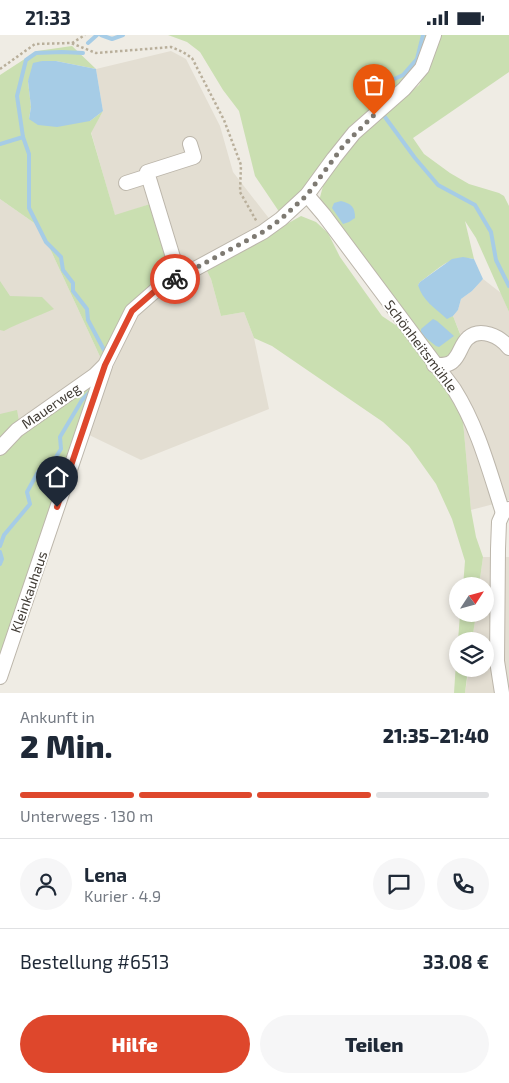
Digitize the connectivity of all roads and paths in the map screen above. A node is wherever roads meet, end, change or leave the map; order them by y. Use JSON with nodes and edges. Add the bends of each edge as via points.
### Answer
{"nodes":[{"id":1,"x":85,"y":35,"type":"edge"},
{"id":2,"x":434,"y":35,"type":"edge"},
{"id":3,"x":71,"y":43,"type":"junction"},
{"id":4,"x":0,"y":69,"type":"edge"},
{"id":5,"x":190,"y":144,"type":"dead end"},
{"id":6,"x":148,"y":176,"type":"junction"},
{"id":7,"x":126,"y":183,"type":"dead end"},
{"id":8,"x":307,"y":195,"type":"junction"},
{"id":9,"x":263,"y":232,"type":"junction"},
{"id":10,"x":179,"y":277,"type":"junction"},
{"id":11,"x":509,"y":348,"type":"edge"},
{"id":12,"x":105,"y":365,"type":"junction"},
{"id":13,"x":434,"y":365,"type":"junction"},
{"id":14,"x":0,"y":448,"type":"edge"},
{"id":15,"x":506,"y":511,"type":"edge"},
{"id":16,"x":0,"y":677,"type":"edge"},
{"id":17,"x":502,"y":693,"type":"edge"}],
"edges":[{"from":1,"to":3,"type":"path"},
{"from":2,"to":8,"type":"street","name":"Mauerweg","via":[[422,68],[344,145]]},
{"from":3,"to":4,"type":"path","via":[[35,44]]},
{"from":3,"to":9,"type":"path","via":[[96,53],[171,47],[192,58],[224,120],[241,165],[240,192]]},
{"from":5,"to":6,"type":"street","via":[[194,157],[147,172]]},
{"from":6,"to":7,"type":"street"},
{"from":6,"to":10,"type":"street"},
{"from":8,"to":9,"type":"street","name":"Mauerweg"},
{"from":8,"to":13,"type":"street","name":"Schönheitsmühle"},
{"from":9,"to":10,"type":"street","name":"Mauerweg"},
{"from":10,"to":12,"type":"street","name":"Mauerweg","via":[[156,290],[132,311]]},
{"from":11,"to":13,"type":"street","via":[[489,333],[476,333],[467,339],[453,362]]},
{"from":12,"to":14,"type":"street","name":"Mauerweg","via":[[17,430]]},
{"from":12,"to":16,"type":"street","name":"Kleinkauhaus"},
{"from":13,"to":15,"type":"street","name":"Schönheitsmühle","via":[[467,410]]},
{"from":15,"to":17,"type":"street","name":"Schönheitsmühle","via":[[499,522],[498,549],[498,661]]}]}
